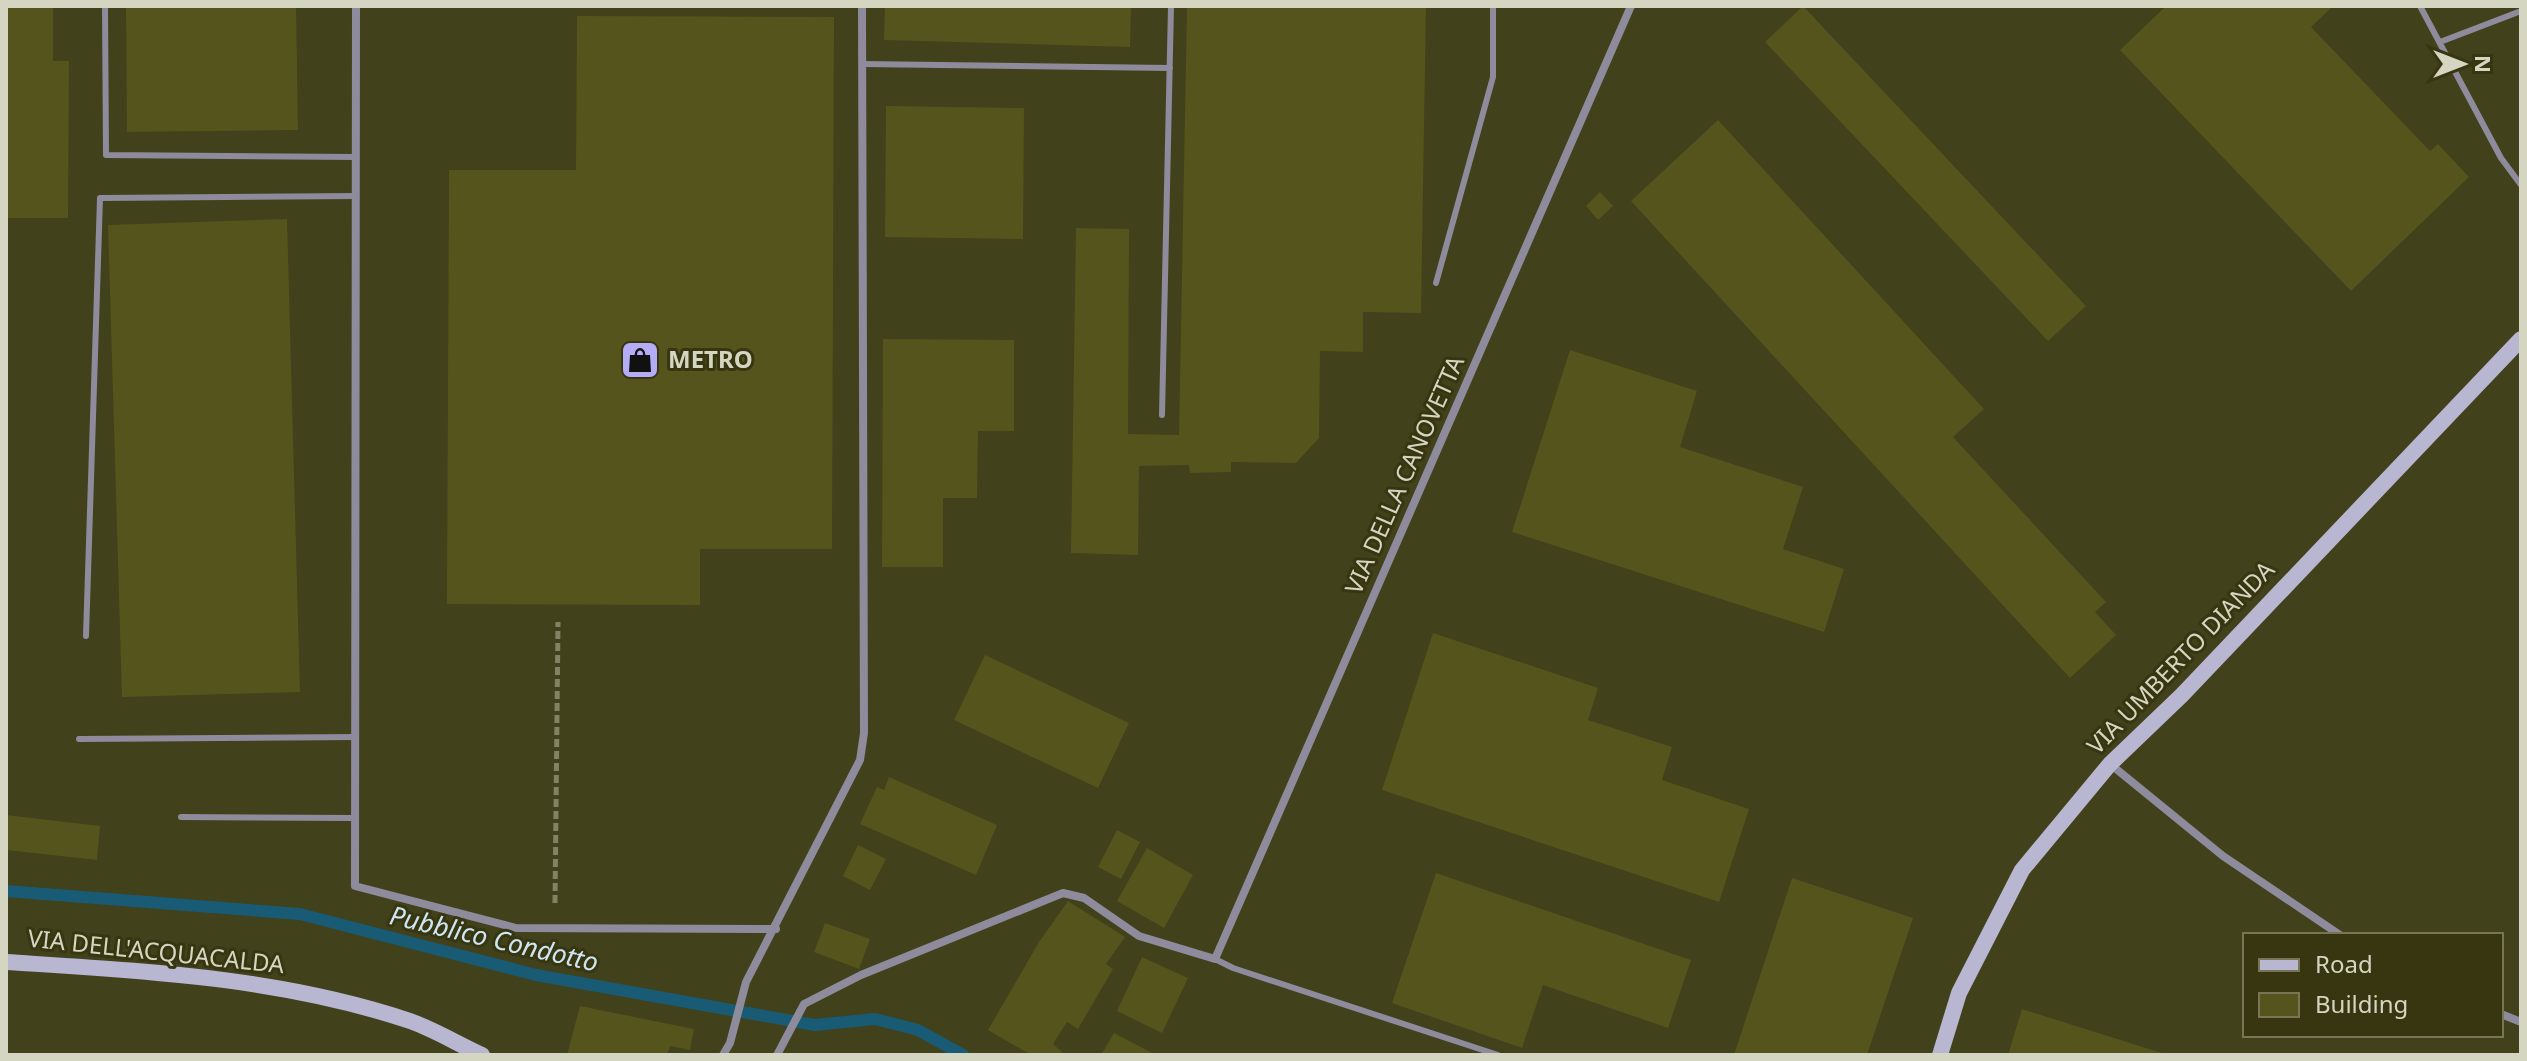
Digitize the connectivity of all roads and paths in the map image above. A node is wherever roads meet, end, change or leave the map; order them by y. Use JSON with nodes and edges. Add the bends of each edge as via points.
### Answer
{"nodes":[{"id":1,"x":105,"y":6,"type":"edge"},
{"id":2,"x":356,"y":6,"type":"edge"},
{"id":3,"x":862,"y":6,"type":"edge"},
{"id":4,"x":1171,"y":6,"type":"edge"},
{"id":5,"x":1493,"y":6,"type":"edge"},
{"id":6,"x":1631,"y":6,"type":"edge"},
{"id":7,"x":2420,"y":6,"type":"edge"},
{"id":8,"x":2521,"y":11,"type":"edge"},
{"id":9,"x":2440,"y":42,"type":"junction"},
{"id":10,"x":862,"y":64,"type":"junction"},
{"id":11,"x":1170,"y":68,"type":"junction"},
{"id":12,"x":356,"y":157,"type":"junction"},
{"id":13,"x":2521,"y":185,"type":"edge"},
{"id":14,"x":356,"y":196,"type":"junction"},
{"id":15,"x":1436,"y":283,"type":"dead end"},
{"id":16,"x":2521,"y":339,"type":"edge"},
{"id":17,"x":1162,"y":415,"type":"dead end"},
{"id":18,"x":558,"y":622,"type":"dead end"},
{"id":19,"x":86,"y":636,"type":"dead end"},
{"id":20,"x":355,"y":737,"type":"junction"},
{"id":21,"x":79,"y":739,"type":"dead end"},
{"id":22,"x":2110,"y":764,"type":"junction"},
{"id":23,"x":181,"y":817,"type":"dead end"},
{"id":24,"x":355,"y":818,"type":"junction"},
{"id":25,"x":555,"y":928,"type":"junction"},
{"id":26,"x":776,"y":929,"type":"junction"},
{"id":27,"x":2337,"y":933,"type":"edge"},
{"id":28,"x":1215,"y":959,"type":"junction"},
{"id":29,"x":6,"y":962,"type":"edge"},
{"id":30,"x":482,"y":1055,"type":"edge"},
{"id":31,"x":723,"y":1055,"type":"edge"},
{"id":32,"x":777,"y":1055,"type":"edge"},
{"id":33,"x":1498,"y":1055,"type":"edge"},
{"id":34,"x":1940,"y":1055,"type":"edge"}],
"edges":[{"from":1,"to":12,"type":"lane","via":[[106,155]]},
{"from":2,"to":12,"type":"street"},
{"from":3,"to":10,"type":"street"},
{"from":4,"to":11,"type":"lane"},
{"from":5,"to":15,"type":"lane","via":[[1493,77]]},
{"from":6,"to":28,"type":"street","name":"VIA DELLA CANOVETTA"},
{"from":7,"to":9,"type":"lane"},
{"from":8,"to":9,"type":"lane"},
{"from":9,"to":13,"type":"lane","via":[[2501,158]]},
{"from":10,"to":11,"type":"lane"},
{"from":10,"to":26,"type":"street","via":[[864,733],[860,760]]},
{"from":11,"to":17,"type":"lane"},
{"from":12,"to":14,"type":"street"},
{"from":14,"to":19,"type":"lane","via":[[100,198]]},
{"from":14,"to":20,"type":"street"},
{"from":16,"to":22,"type":"street","name":"VIA UMBERTO DIANDA"},
{"from":18,"to":25,"type":"path"},
{"from":20,"to":21,"type":"lane"},
{"from":20,"to":24,"type":"street"},
{"from":22,"to":27,"type":"street","via":[[2223,856]]},
{"from":22,"to":34,"type":"street","name":"VIA UMBERTO DIANDA","via":[[2022,870],[1959,993]]},
{"from":23,"to":24,"type":"lane"},
{"from":24,"to":25,"type":"street","via":[[355,886],[516,928]]},
{"from":25,"to":26,"type":"street"},
{"from":26,"to":31,"type":"street","via":[[746,982]]},
{"from":28,"to":32,"type":"street","via":[[1139,936],[1084,898],[1063,893],[861,975],[804,1004]]},
{"from":28,"to":33,"type":"lane"},
{"from":29,"to":30,"type":"street","name":"VIA DELL'ACQUACALDA","via":[[279,986],[411,1022]]}]}
